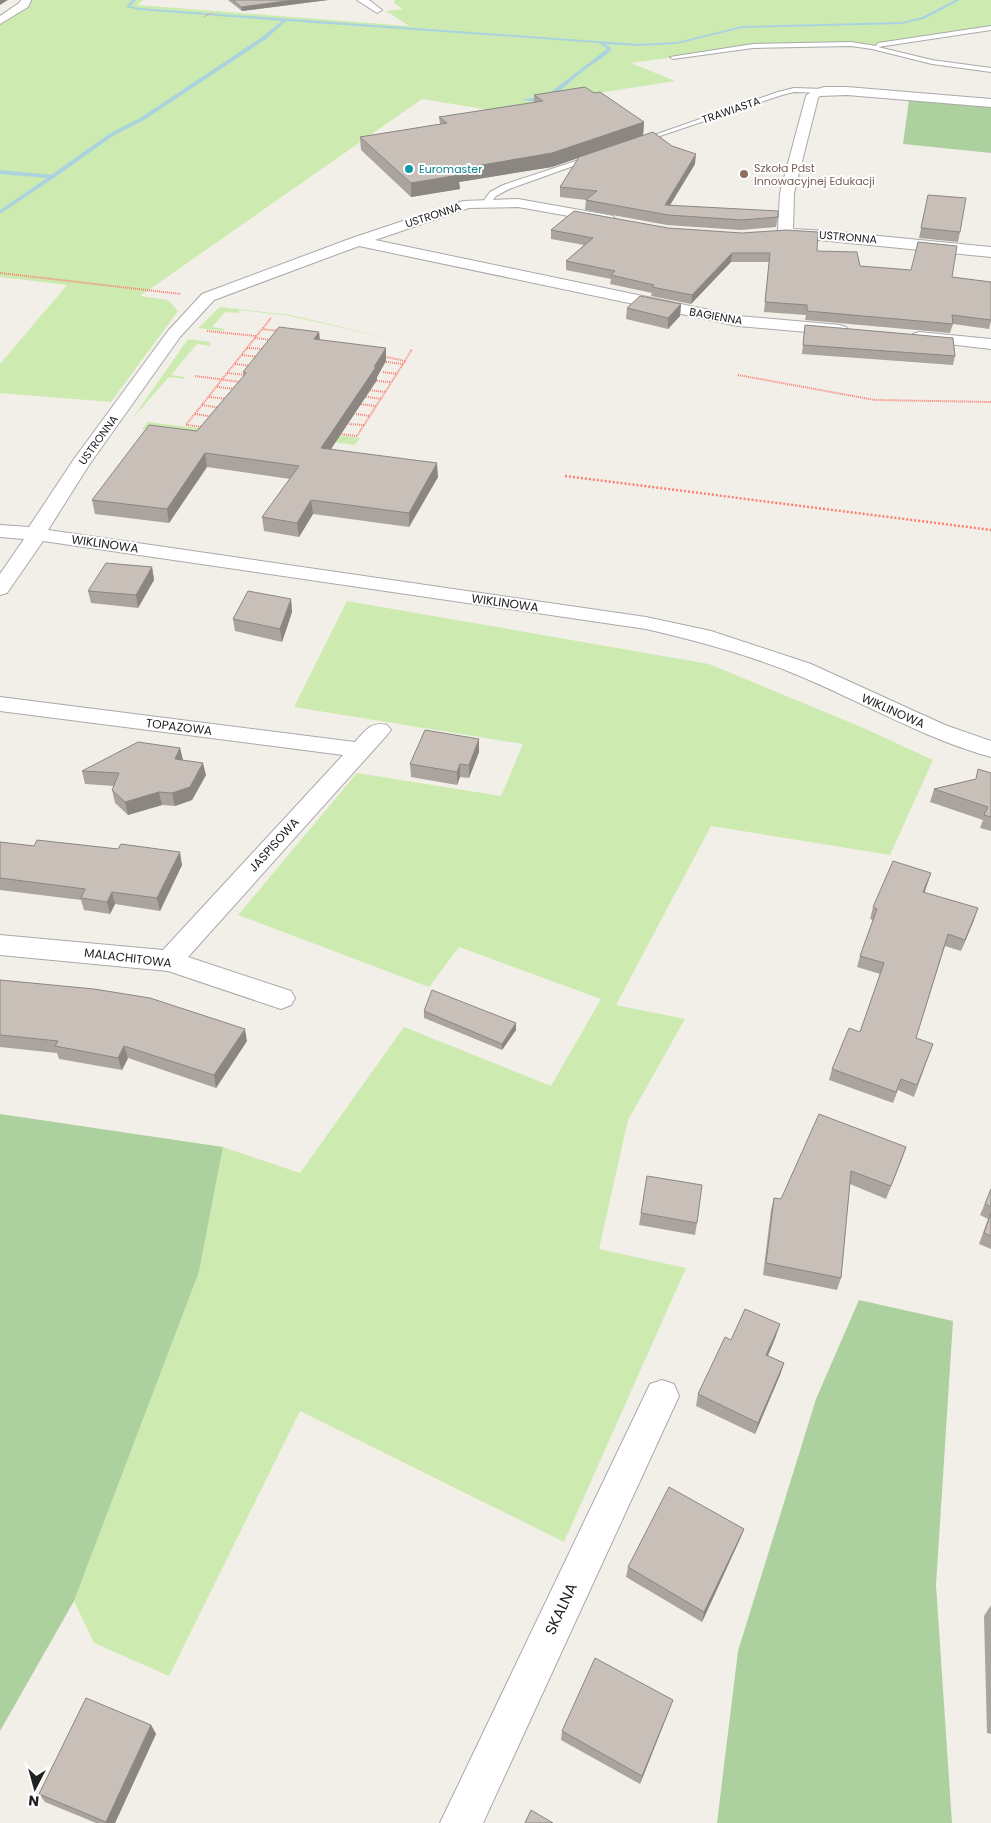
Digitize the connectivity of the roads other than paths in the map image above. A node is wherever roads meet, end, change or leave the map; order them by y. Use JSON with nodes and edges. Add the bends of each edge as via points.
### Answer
{"nodes":[{"id":1,"x":26,"y":0,"type":"edge"},
{"id":2,"x":362,"y":0,"type":"edge"},
{"id":3,"x":377,"y":10,"type":"dead end"},
{"id":4,"x":0,"y":21,"type":"edge"},
{"id":5,"x":991,"y":28,"type":"edge"},
{"id":6,"x":872,"y":47,"type":"junction"},
{"id":7,"x":704,"y":52,"type":"junction"},
{"id":8,"x":673,"y":57,"type":"dead end"},
{"id":9,"x":713,"y":58,"type":"dead end"},
{"id":10,"x":991,"y":70,"type":"edge"},
{"id":11,"x":824,"y":91,"type":"junction"},
{"id":12,"x":991,"y":103,"type":"edge"},
{"id":13,"x":629,"y":145,"type":"edge"},
{"id":14,"x":601,"y":155,"type":"edge"},
{"id":15,"x":486,"y":203,"type":"junction"},
{"id":16,"x":620,"y":222,"type":"edge"},
{"id":17,"x":785,"y":233,"type":"junction"},
{"id":18,"x":768,"y":234,"type":"edge"},
{"id":19,"x":357,"y":241,"type":"junction"},
{"id":20,"x":991,"y":252,"type":"edge"},
{"id":21,"x":855,"y":332,"type":"edge"},
{"id":22,"x":904,"y":336,"type":"edge"},
{"id":23,"x":991,"y":344,"type":"edge"},
{"id":24,"x":0,"y":531,"type":"edge"},
{"id":25,"x":36,"y":534,"type":"junction"},
{"id":26,"x":0,"y":589,"type":"edge"},
{"id":27,"x":0,"y":704,"type":"edge"},
{"id":28,"x":379,"y":730,"type":"dead end"},
{"id":29,"x":991,"y":749,"type":"edge"},
{"id":30,"x":359,"y":750,"type":"junction"},
{"id":31,"x":0,"y":945,"type":"edge"},
{"id":32,"x":169,"y":961,"type":"junction"},
{"id":33,"x":281,"y":998,"type":"dead end"},
{"id":34,"x":662,"y":1396,"type":"dead end"},
{"id":35,"x":461,"y":1823,"type":"edge"}],
"edges":[{"from":1,"to":4,"type":"street","via":[[24,5]]},
{"from":2,"to":3,"type":"street"},
{"from":5,"to":6,"type":"lane"},
{"from":6,"to":7,"type":"lane","via":[[829,44],[753,46]]},
{"from":6,"to":10,"type":"lane","via":[[914,59]]},
{"from":7,"to":8,"type":"lane"},
{"from":7,"to":9,"type":"lane"},
{"from":11,"to":12,"type":"street","name":"TRAWIASTA"},
{"from":11,"to":13,"type":"lane","name":"TRAWIASTA","via":[[780,93]]},
{"from":11,"to":17,"type":"street","via":[[812,96],[787,193]]},
{"from":14,"to":15,"type":"lane","via":[[506,187],[493,194]]},
{"from":15,"to":16,"type":"street","name":"USTRONNA","via":[[536,205]]},
{"from":15,"to":19,"type":"street","name":"USTRONNA","via":[[449,209]]},
{"from":17,"to":18,"type":"street","name":"USTRONNA"},
{"from":17,"to":20,"type":"street","name":"USTRONNA"},
{"from":19,"to":21,"type":"street","name":"BAGIENNA","via":[[738,321]]},
{"from":19,"to":25,"type":"street","name":"USTRONNA","via":[[208,297],[174,334],[76,471]]},
{"from":22,"to":23,"type":"street"},
{"from":24,"to":25,"type":"street","name":"WIKLINOWA"},
{"from":25,"to":26,"type":"street","via":[[34,542]]},
{"from":25,"to":29,"type":"street","name":"WIKLINOWA","via":[[646,623],[703,636],[803,669],[937,730]]},
{"from":27,"to":30,"type":"street","name":"TOPAZOWA"},
{"from":28,"to":30,"type":"street","name":"JASPISOWA"},
{"from":30,"to":32,"type":"street","name":"JASPISOWA"},
{"from":31,"to":32,"type":"street","name":"MALACHITOWA"},
{"from":32,"to":33,"type":"street","name":"MALACHITOWA"},
{"from":34,"to":35,"type":"street","name":"SKALNA"}]}
